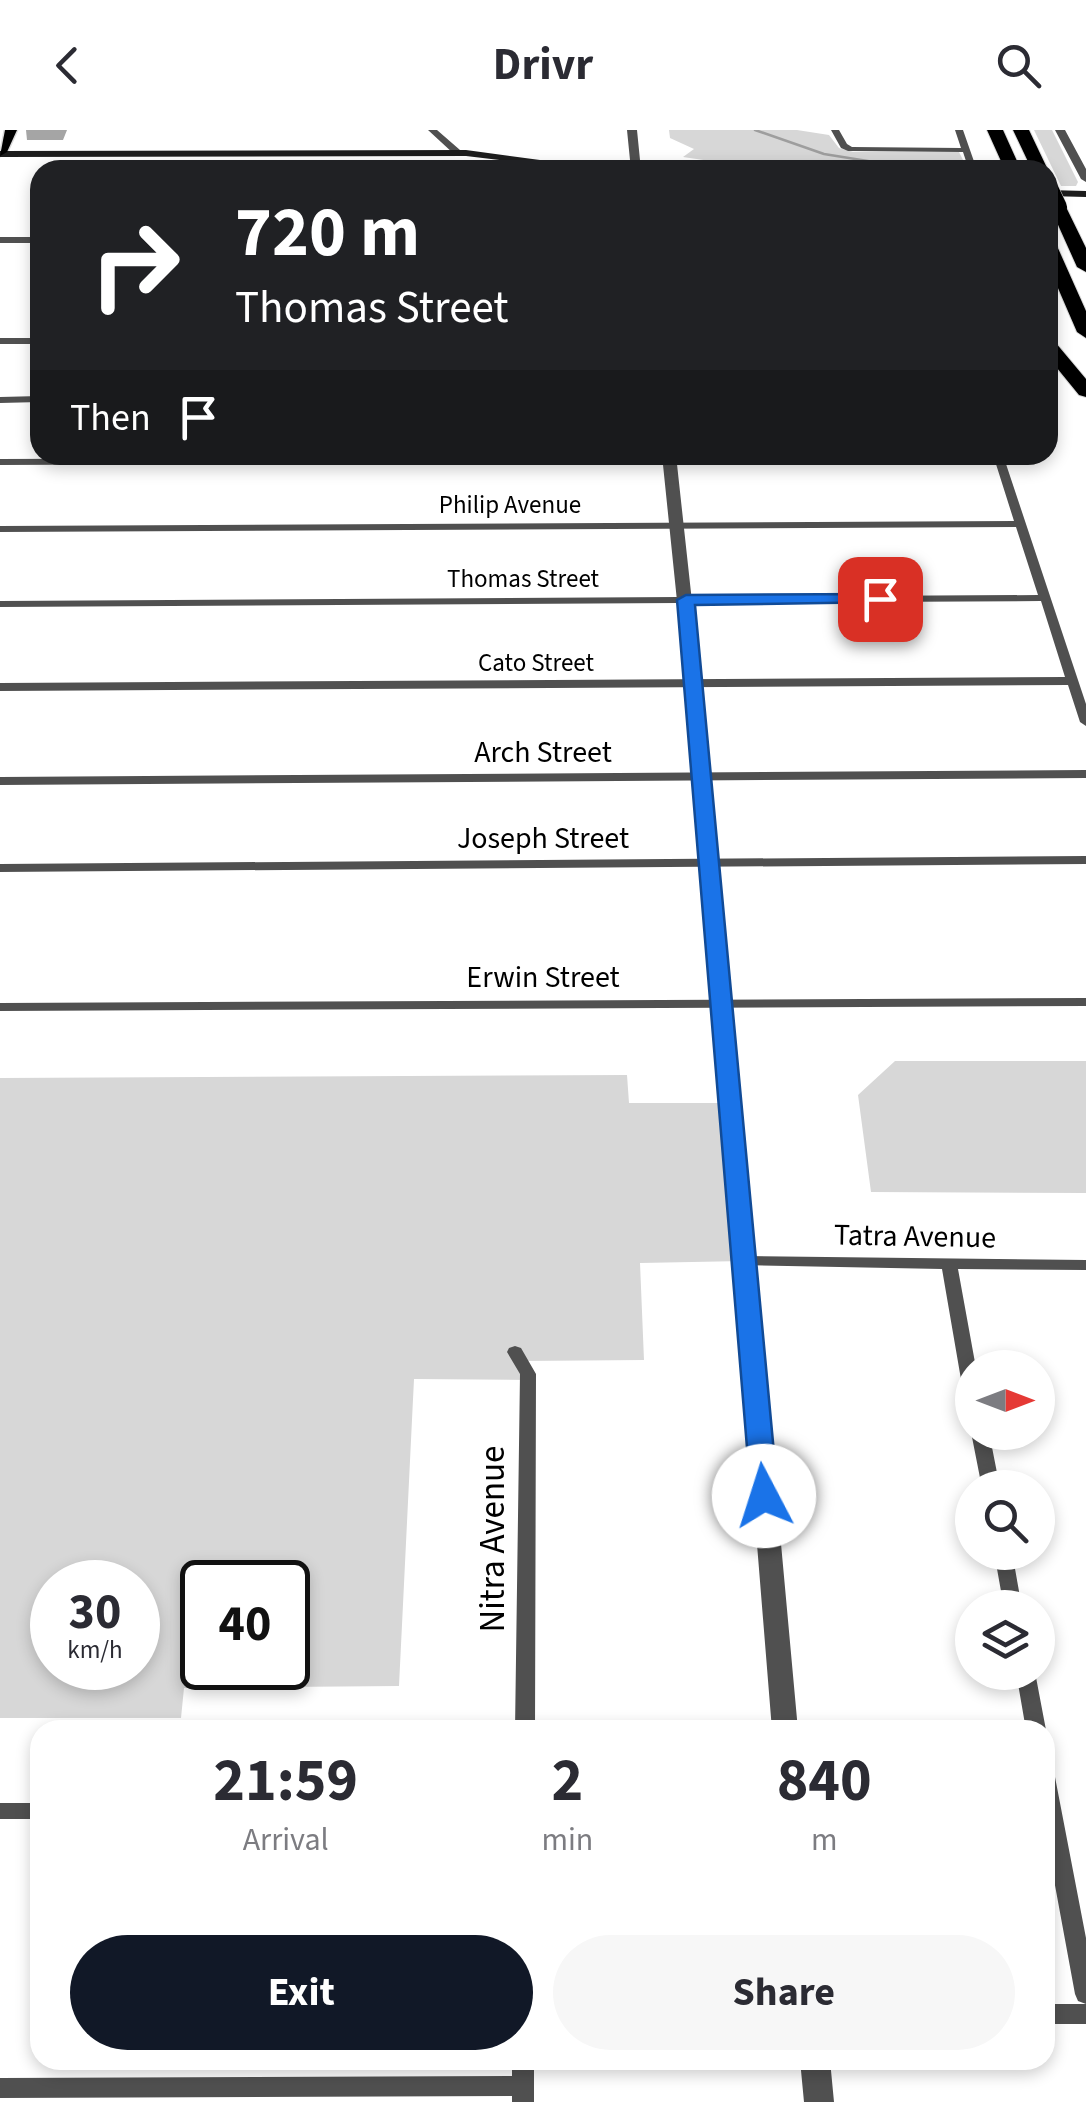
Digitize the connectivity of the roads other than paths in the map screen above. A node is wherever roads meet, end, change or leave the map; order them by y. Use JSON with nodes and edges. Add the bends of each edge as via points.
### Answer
{"nodes":[{"id":1,"x":11,"y":130,"type":"edge"},
{"id":2,"x":432,"y":130,"type":"edge"},
{"id":3,"x":632,"y":130,"type":"edge"},
{"id":4,"x":836,"y":130,"type":"edge"},
{"id":5,"x":958,"y":130,"type":"edge"},
{"id":6,"x":995,"y":130,"type":"edge"},
{"id":7,"x":1021,"y":130,"type":"edge"},
{"id":8,"x":1060,"y":130,"type":"edge"},
{"id":9,"x":967,"y":150,"type":"junction"},
{"id":10,"x":457,"y":152,"type":"junction"},
{"id":11,"x":0,"y":153,"type":"edge"},
{"id":12,"x":552,"y":160,"type":"edge"},
{"id":13,"x":635,"y":160,"type":"edge"},
{"id":14,"x":970,"y":160,"type":"edge"},
{"id":15,"x":1008,"y":160,"type":"edge"},
{"id":16,"x":1035,"y":160,"type":"edge"},
{"id":17,"x":1086,"y":179,"type":"edge"},
{"id":18,"x":1086,"y":194,"type":"edge"},
{"id":19,"x":1058,"y":196,"type":"edge"},
{"id":20,"x":1058,"y":210,"type":"edge"},
{"id":21,"x":0,"y":240,"type":"edge"},
{"id":22,"x":30,"y":240,"type":"edge"},
{"id":23,"x":1086,"y":268,"type":"edge"},
{"id":24,"x":1058,"y":269,"type":"edge"},
{"id":25,"x":1086,"y":332,"type":"edge"},
{"id":26,"x":0,"y":341,"type":"edge"},
{"id":27,"x":30,"y":341,"type":"edge"},
{"id":28,"x":1058,"y":358,"type":"edge"},
{"id":29,"x":1086,"y":390,"type":"edge"},
{"id":30,"x":0,"y":400,"type":"edge"},
{"id":31,"x":30,"y":400,"type":"edge"},
{"id":32,"x":0,"y":462,"type":"edge"},
{"id":33,"x":30,"y":462,"type":"edge"},
{"id":34,"x":671,"y":465,"type":"edge"},
{"id":35,"x":1001,"y":465,"type":"edge"},
{"id":36,"x":1021,"y":524,"type":"junction"},
{"id":37,"x":678,"y":526,"type":"junction"},
{"id":38,"x":0,"y":530,"type":"edge"},
{"id":39,"x":1046,"y":598,"type":"junction"},
{"id":40,"x":686,"y":600,"type":"junction"},
{"id":41,"x":0,"y":604,"type":"edge"},
{"id":42,"x":1072,"y":681,"type":"junction"},
{"id":43,"x":693,"y":683,"type":"junction"},
{"id":44,"x":0,"y":687,"type":"edge"},
{"id":45,"x":1086,"y":722,"type":"edge"},
{"id":46,"x":1086,"y":774,"type":"edge"},
{"id":47,"x":703,"y":776,"type":"junction"},
{"id":48,"x":0,"y":780,"type":"edge"},
{"id":49,"x":1086,"y":860,"type":"edge"},
{"id":50,"x":710,"y":862,"type":"junction"},
{"id":51,"x":0,"y":868,"type":"edge"},
{"id":52,"x":1086,"y":1002,"type":"edge"},
{"id":53,"x":722,"y":1003,"type":"junction"},
{"id":54,"x":0,"y":1007,"type":"edge"},
{"id":55,"x":744,"y":1262,"type":"junction"},
{"id":56,"x":948,"y":1264,"type":"junction"},
{"id":57,"x":1086,"y":1266,"type":"edge"},
{"id":58,"x":964,"y":1350,"type":"edge"},
{"id":59,"x":516,"y":1352,"type":"dead end"},
{"id":60,"x":1029,"y":1690,"type":"edge"},
{"id":61,"x":526,"y":1720,"type":"edge"},
{"id":62,"x":785,"y":1720,"type":"edge"},
{"id":63,"x":1034,"y":1720,"type":"edge"},
{"id":64,"x":0,"y":1811,"type":"edge"},
{"id":65,"x":30,"y":1811,"type":"edge"},
{"id":66,"x":1055,"y":1829,"type":"edge"},
{"id":67,"x":1086,"y":1994,"type":"edge"},
{"id":68,"x":1055,"y":2014,"type":"edge"},
{"id":69,"x":1086,"y":2014,"type":"edge"},
{"id":70,"x":816,"y":2070,"type":"edge"},
{"id":71,"x":0,"y":2088,"type":"edge"},
{"id":72,"x":523,"y":2094,"type":"edge"},
{"id":73,"x":239,"y":2095,"type":"edge"},
{"id":74,"x":819,"y":2102,"type":"edge"}],
"edges":[{"from":1,"to":11,"type":"main road"},
{"from":2,"to":10,"type":"street"},
{"from":3,"to":13,"type":"street"},
{"from":4,"to":9,"type":"street","via":[[848,149]]},
{"from":5,"to":9,"type":"street"},
{"from":6,"to":15,"type":"highway"},
{"from":7,"to":16,"type":"highway"},
{"from":8,"to":17,"type":"street"},
{"from":9,"to":14,"type":"street"},
{"from":10,"to":11,"type":"main road"},
{"from":10,"to":12,"type":"main road"},
{"from":18,"to":19,"type":"main road"},
{"from":20,"to":23,"type":"highway"},
{"from":21,"to":22,"type":"street"},
{"from":24,"to":25,"type":"highway"},
{"from":26,"to":27,"type":"street"},
{"from":28,"to":29,"type":"highway"},
{"from":30,"to":31,"type":"street"},
{"from":32,"to":33,"type":"street"},
{"from":34,"to":37,"type":"street"},
{"from":35,"to":36,"type":"street"},
{"from":36,"to":37,"type":"street","name":"Philip Avenue"},
{"from":36,"to":39,"type":"street"},
{"from":37,"to":38,"type":"street","name":"Philip Avenue"},
{"from":37,"to":40,"type":"street"},
{"from":39,"to":40,"type":"street","name":"Thomas Street"},
{"from":39,"to":42,"type":"street"},
{"from":40,"to":41,"type":"street","name":"Thomas Street"},
{"from":40,"to":43,"type":"street"},
{"from":42,"to":43,"type":"street","name":"Cato Street"},
{"from":42,"to":45,"type":"street"},
{"from":43,"to":44,"type":"street","name":"Cato Street"},
{"from":43,"to":47,"type":"street"},
{"from":46,"to":47,"type":"street","name":"Arch Street"},
{"from":47,"to":48,"type":"street","name":"Arch Street"},
{"from":47,"to":50,"type":"street"},
{"from":49,"to":50,"type":"street","name":"Joseph Street"},
{"from":50,"to":51,"type":"street","name":"Joseph Street"},
{"from":50,"to":53,"type":"street"},
{"from":52,"to":53,"type":"street","name":"Erwin Street"},
{"from":53,"to":54,"type":"street","name":"Erwin Street"},
{"from":53,"to":55,"type":"street"},
{"from":55,"to":56,"type":"street","name":"Tatra Avenue"},
{"from":55,"to":62,"type":"street"},
{"from":56,"to":57,"type":"street","name":"Tatra Avenue"},
{"from":56,"to":58,"type":"street"},
{"from":59,"to":61,"type":"street","name":"Nitra Avenue","via":[[528,1374]]},
{"from":60,"to":63,"type":"street"},
{"from":64,"to":65,"type":"street"},
{"from":66,"to":67,"type":"street"},
{"from":68,"to":69,"type":"street"},
{"from":70,"to":74,"type":"street"},
{"from":71,"to":73,"type":"street"},
{"from":72,"to":73,"type":"street"}]}
